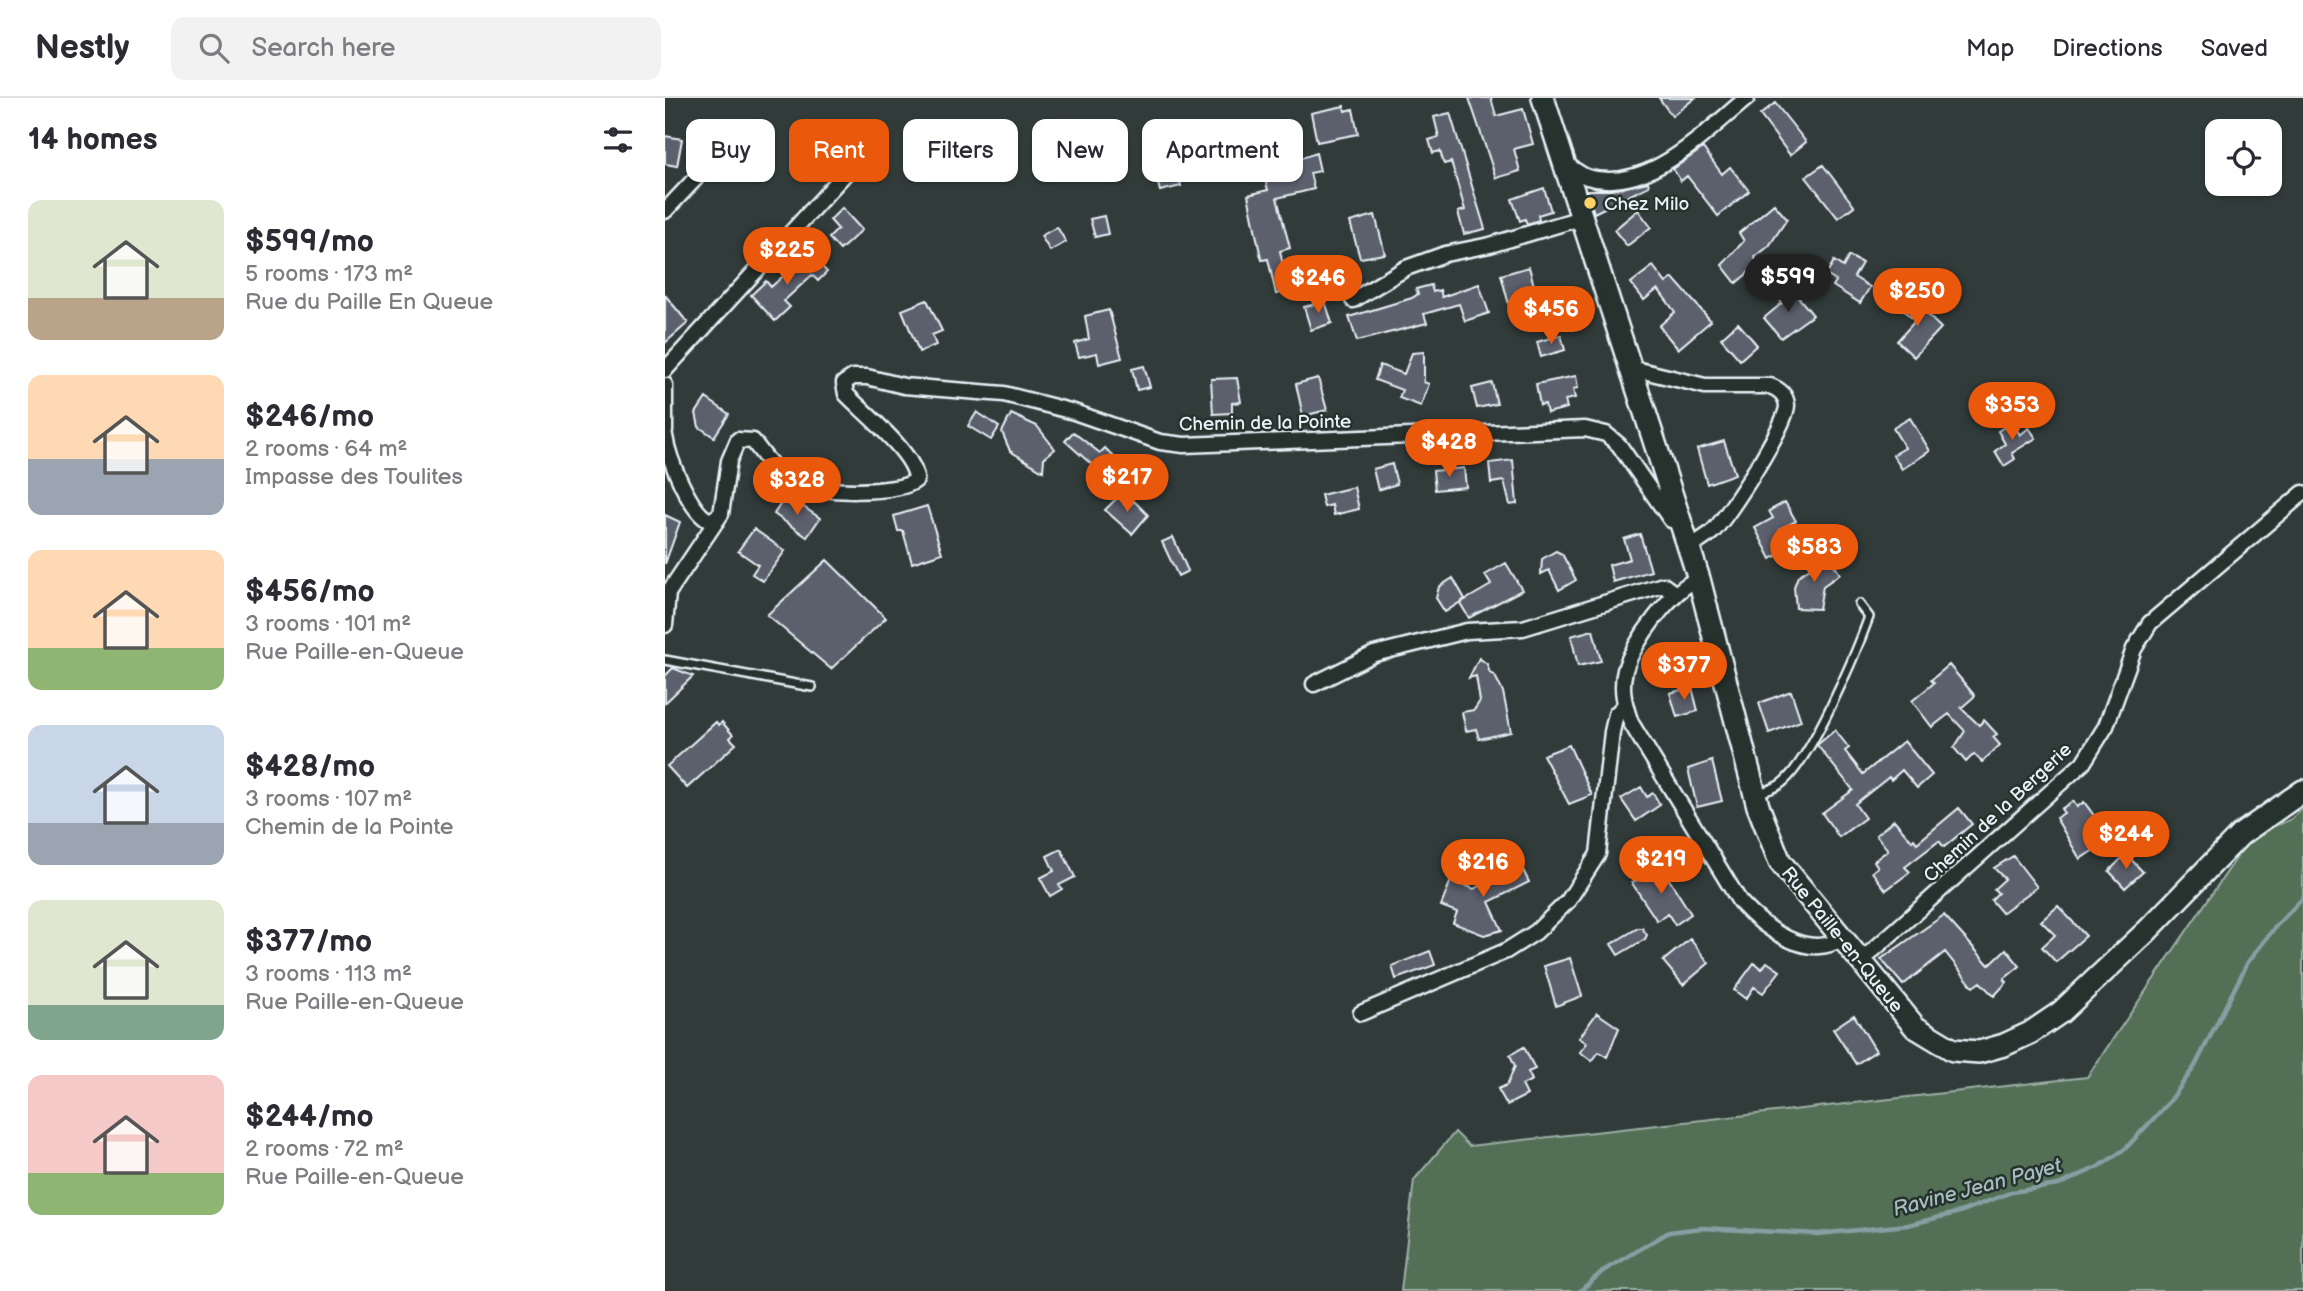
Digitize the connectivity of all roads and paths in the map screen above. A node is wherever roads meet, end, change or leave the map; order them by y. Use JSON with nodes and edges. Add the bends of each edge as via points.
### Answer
{"nodes":[{"id":1,"x":1543,"y":98,"type":"edge"},
{"id":2,"x":1747,"y":98,"type":"edge"},
{"id":3,"x":1563,"y":162,"type":"junction"},
{"id":4,"x":692,"y":182,"type":"edge"},
{"id":5,"x":837,"y":182,"type":"edge"},
{"id":6,"x":665,"y":211,"type":"edge"},
{"id":7,"x":1581,"y":218,"type":"junction"},
{"id":8,"x":1353,"y":300,"type":"dead end"},
{"id":9,"x":1630,"y":368,"type":"junction"},
{"id":10,"x":665,"y":370,"type":"edge"},
{"id":11,"x":665,"y":385,"type":"edge"},
{"id":12,"x":665,"y":434,"type":"edge"},
{"id":13,"x":2303,"y":493,"type":"edge"},
{"id":14,"x":721,"y":514,"type":"junction"},
{"id":15,"x":1680,"y":521,"type":"junction"},
{"id":16,"x":1689,"y":548,"type":"junction"},
{"id":17,"x":1699,"y":579,"type":"junction"},
{"id":18,"x":1674,"y":593,"type":"junction"},
{"id":19,"x":1859,"y":604,"type":"dead end"},
{"id":20,"x":665,"y":625,"type":"edge"},
{"id":21,"x":665,"y":660,"type":"edge"},
{"id":22,"x":1314,"y":684,"type":"dead end"},
{"id":23,"x":812,"y":687,"type":"dead end"},
{"id":24,"x":1625,"y":705,"type":"junction"},
{"id":25,"x":2303,"y":791,"type":"edge"},
{"id":26,"x":1754,"y":795,"type":"junction"},
{"id":27,"x":1842,"y":938,"type":"junction"},
{"id":28,"x":1861,"y":961,"type":"junction"},
{"id":29,"x":1361,"y":1013,"type":"dead end"}],
"edges":[{"from":1,"to":3,"type":"main road","name":"Rue Paille-en-Queue"},
{"from":2,"to":3,"type":"street","via":[[1650,171],[1613,180],[1586,177]]},
{"from":3,"to":7,"type":"main road","name":"Rue Paille-en-Queue"},
{"from":4,"to":6,"type":"street"},
{"from":5,"to":10,"type":"street"},
{"from":7,"to":8,"type":"street","via":[[1406,268]]},
{"from":7,"to":9,"type":"main road","name":"Rue Paille-en-Queue"},
{"from":9,"to":15,"type":"main road","name":"Rue Paille-en-Queue"},
{"from":9,"to":16,"type":"street","via":[[1705,386],[1770,386],[1786,401],[1786,414],[1770,446],[1713,531]]},
{"from":11,"to":12,"type":"street"},
{"from":12,"to":14,"type":"street","via":[[674,468],[698,512],[710,521]]},
{"from":13,"to":28,"type":"street","name":"Chemin de la Bergerie","via":[[2150,623],[2134,649],[2106,726],[2083,763]]},
{"from":14,"to":15,"type":"street","name":"Chemin de la Pointe","via":[[729,461],[734,444],[743,438],[753,441],[786,478],[805,488],[886,489],[905,487],[916,480],[915,466],[846,394],[848,379],[867,377],[904,386],[1004,394],[1160,442],[1184,445],[1585,429],[1606,435],[1619,445],[1671,520]]},
{"from":14,"to":20,"type":"street","name":"Chemin de la Pointe","via":[[668,593]]},
{"from":15,"to":16,"type":"main road","name":"Rue Paille-en-Queue"},
{"from":16,"to":17,"type":"main road","name":"Rue Paille-en-Queue"},
{"from":17,"to":18,"type":"street"},
{"from":17,"to":26,"type":"main road","name":"Rue Paille-en-Queue"},
{"from":18,"to":22,"type":"street","via":[[1663,585],[1523,628],[1454,634],[1374,654]]},
{"from":18,"to":24,"type":"street","via":[[1625,669]]},
{"from":19,"to":26,"type":"lane","via":[[1869,617],[1847,676],[1804,753],[1780,784]]},
{"from":21,"to":23,"type":"lane"},
{"from":24,"to":27,"type":"street","via":[[1740,902],[1757,921],[1780,936],[1817,946]]},
{"from":24,"to":29,"type":"street","via":[[1616,714],[1612,732],[1598,854],[1568,901],[1536,932],[1506,951]]},
{"from":25,"to":28,"type":"main road","name":"Rue Paille-en-Queue","via":[[2240,835],[2061,1012],[2004,1045],[1979,1052],[1953,1050],[1933,1041],[1915,1027]]},
{"from":26,"to":27,"type":"main road","name":"Rue Paille-en-Queue","via":[[1780,862]]},
{"from":27,"to":28,"type":"main road","name":"Rue Paille-en-Queue"}]}
